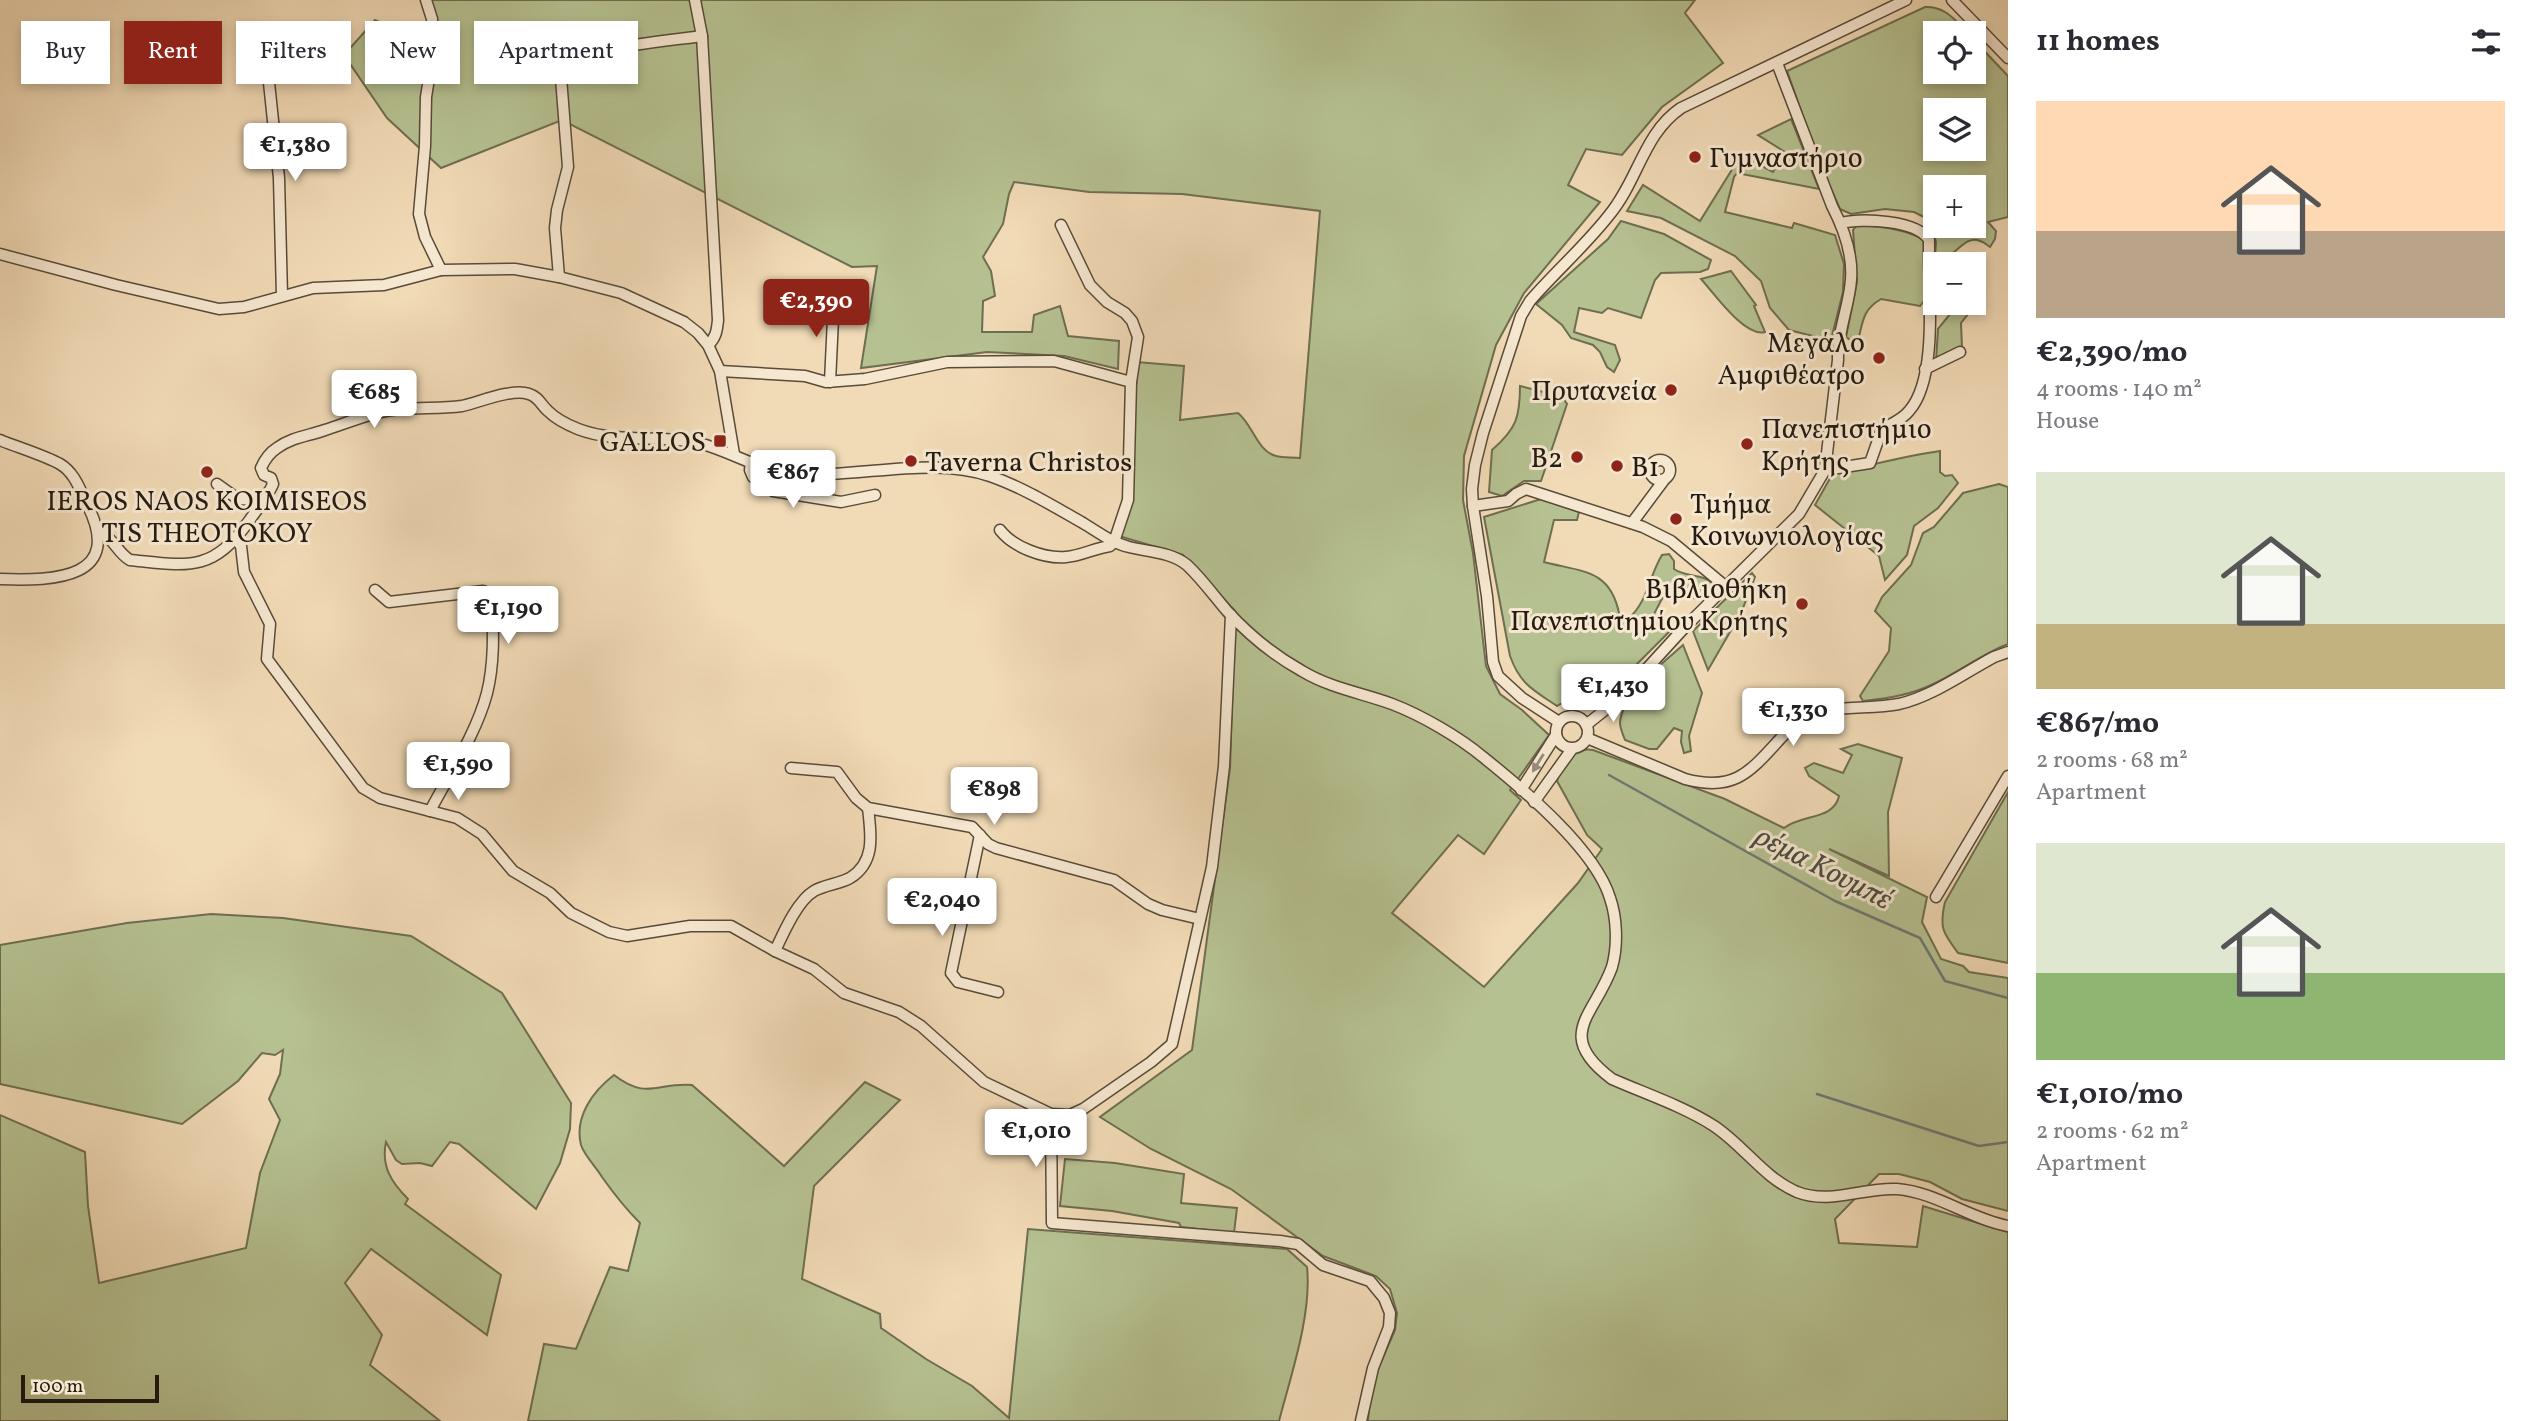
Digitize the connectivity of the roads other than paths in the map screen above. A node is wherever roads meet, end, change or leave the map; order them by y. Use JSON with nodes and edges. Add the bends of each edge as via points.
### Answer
{"nodes":[{"id":1,"x":426,"y":0,"type":"edge"},
{"id":2,"x":695,"y":0,"type":"edge"},
{"id":3,"x":1906,"y":0,"type":"edge"},
{"id":4,"x":1952,"y":0,"type":"edge"},
{"id":5,"x":702,"y":36,"type":"junction"},
{"id":6,"x":2008,"y":58,"type":"edge"},
{"id":7,"x":1777,"y":63,"type":"junction"},
{"id":8,"x":269,"y":84,"type":"edge"},
{"id":9,"x":1841,"y":223,"type":"junction"},
{"id":10,"x":1061,"y":225,"type":"dead end"},
{"id":11,"x":0,"y":254,"type":"edge"},
{"id":12,"x":441,"y":271,"type":"junction"},
{"id":13,"x":559,"y":277,"type":"junction"},
{"id":14,"x":282,"y":296,"type":"junction"},
{"id":15,"x":834,"y":297,"type":"dead end"},
{"id":16,"x":708,"y":345,"type":"junction"},
{"id":17,"x":1960,"y":352,"type":"dead end"},
{"id":18,"x":1925,"y":369,"type":"junction"},
{"id":19,"x":720,"y":371,"type":"junction"},
{"id":20,"x":830,"y":382,"type":"junction"},
{"id":21,"x":1131,"y":382,"type":"junction"},
{"id":22,"x":0,"y":440,"type":"edge"},
{"id":23,"x":734,"y":454,"type":"junction"},
{"id":24,"x":751,"y":462,"type":"junction"},
{"id":25,"x":1825,"y":470,"type":"junction"},
{"id":26,"x":1664,"y":480,"type":"dead end"},
{"id":27,"x":217,"y":485,"type":"dead end"},
{"id":28,"x":270,"y":490,"type":"junction"},
{"id":29,"x":875,"y":495,"type":"dead end"},
{"id":30,"x":1473,"y":506,"type":"junction"},
{"id":31,"x":1632,"y":523,"type":"junction"},
{"id":32,"x":1000,"y":530,"type":"dead end"},
{"id":33,"x":99,"y":533,"type":"junction"},
{"id":34,"x":236,"y":539,"type":"junction"},
{"id":35,"x":1114,"y":542,"type":"junction"},
{"id":36,"x":0,"y":579,"type":"edge"},
{"id":37,"x":1724,"y":586,"type":"junction"},
{"id":38,"x":375,"y":590,"type":"dead end"},
{"id":39,"x":1231,"y":615,"type":"junction"},
{"id":40,"x":2008,"y":652,"type":"edge"},
{"id":41,"x":1559,"y":722,"type":"junction"},
{"id":42,"x":1586,"y":725,"type":"junction"},
{"id":43,"x":1556,"y":735,"type":"junction"},
{"id":44,"x":1587,"y":737,"type":"junction"},
{"id":45,"x":1572,"y":749,"type":"junction"},
{"id":46,"x":791,"y":768,"type":"dead end"},
{"id":47,"x":2008,"y":776,"type":"edge"},
{"id":48,"x":1521,"y":790,"type":"junction"},
{"id":49,"x":1534,"y":802,"type":"junction"},
{"id":50,"x":868,"y":808,"type":"junction"},
{"id":51,"x":430,"y":811,"type":"junction"},
{"id":52,"x":981,"y":835,"type":"junction"},
{"id":53,"x":1936,"y":897,"type":"dead end"},
{"id":54,"x":1200,"y":919,"type":"junction"},
{"id":55,"x":775,"y":951,"type":"junction"},
{"id":56,"x":998,"y":992,"type":"dead end"},
{"id":57,"x":1051,"y":1114,"type":"junction"},
{"id":58,"x":2008,"y":1226,"type":"edge"},
{"id":59,"x":1361,"y":1421,"type":"edge"}],
"edges":[{"from":1,"to":12,"type":"street","via":[[434,47],[419,214]]},
{"from":2,"to":5,"type":"street"},
{"from":3,"to":7,"type":"street"},
{"from":4,"to":6,"type":"street"},
{"from":5,"to":13,"type":"street","via":[[575,58],[564,65],[561,78],[568,167],[555,228]]},
{"from":5,"to":16,"type":"street","via":[[718,320],[717,332]]},
{"from":7,"to":9,"type":"street"},
{"from":7,"to":30,"type":"street","via":[[1667,117],[1612,212],[1530,301],[1516,329],[1483,433],[1475,465]]},
{"from":8,"to":14,"type":"street","via":[[279,178]]},
{"from":9,"to":18,"type":"street","via":[[1857,219],[1912,228],[1929,240],[1930,351]]},
{"from":9,"to":25,"type":"street","via":[[1851,279],[1838,344]]},
{"from":10,"to":21,"type":"street","via":[[1090,285],[1125,313],[1136,331]]},
{"from":11,"to":14,"type":"street","via":[[219,309]]},
{"from":12,"to":13,"type":"street","via":[[515,269]]},
{"from":12,"to":14,"type":"street","via":[[384,285],[313,288]]},
{"from":13,"to":16,"type":"street","via":[[621,293],[669,313]]},
{"from":15,"to":20,"type":"street"},
{"from":16,"to":19,"type":"street"},
{"from":17,"to":18,"type":"street"},
{"from":18,"to":25,"type":"street","via":[[1918,398],[1902,418],[1882,429],[1870,463]]},
{"from":19,"to":20,"type":"street"},
{"from":19,"to":23,"type":"street"},
{"from":20,"to":21,"type":"street","via":[[947,362],[1012,360],[1054,361]]},
{"from":21,"to":35,"type":"street","via":[[1128,500]]},
{"from":22,"to":33,"type":"street","via":[[60,464],[74,477]]},
{"from":23,"to":24,"type":"street"},
{"from":23,"to":28,"type":"street","via":[[671,438],[602,436],[550,414],[536,397],[514,392],[461,406],[377,412],[292,439],[264,460],[261,468],[271,478]]},
{"from":24,"to":29,"type":"street","via":[[753,477],[773,491],[841,502]]},
{"from":24,"to":35,"type":"street","via":[[788,473],[818,475],[890,469],[973,471],[1036,497]]},
{"from":25,"to":37,"type":"street","via":[[1797,516]]},
{"from":26,"to":31,"type":"street"},
{"from":27,"to":28,"type":"street","via":[[239,499],[259,500]]},
{"from":28,"to":34,"type":"street"},
{"from":30,"to":31,"type":"street","via":[[1508,501],[1526,489]]},
{"from":30,"to":41,"type":"street","via":[[1497,676]]},
{"from":31,"to":37,"type":"street","via":[[1671,541]]},
{"from":32,"to":35,"type":"street","via":[[1015,544],[1055,556],[1067,557]]},
{"from":33,"to":34,"type":"street","via":[[106,534],[120,555],[157,563],[200,563]]},
{"from":33,"to":36,"type":"street","via":[[94,558],[73,573]]},
{"from":34,"to":51,"type":"street","via":[[244,572],[270,624],[267,659],[271,666],[363,788],[380,798]]},
{"from":35,"to":39,"type":"street","via":[[1179,560]]},
{"from":37,"to":42,"type":"street","via":[[1620,698]]},
{"from":38,"to":51,"type":"street","via":[[389,602],[484,591],[492,595],[487,694]]},
{"from":39,"to":48,"type":"street","via":[[1296,668],[1394,705],[1438,728],[1480,754]]},
{"from":39,"to":54,"type":"street","via":[[1224,766],[1212,867]]},
{"from":40,"to":44,"type":"street","via":[[1912,700],[1803,718],[1754,767],[1724,784],[1685,779]]},
{"from":41,"to":42,"type":"street","via":[[1573,716]]},
{"from":41,"to":43,"type":"street"},
{"from":42,"to":44,"type":"street"},
{"from":43,"to":45,"type":"street","via":[[1563,746]]},
{"from":43,"to":48,"type":"street","one_way":true},
{"from":44,"to":45,"type":"street"},
{"from":45,"to":49,"type":"street"},
{"from":46,"to":50,"type":"street","via":[[837,772]]},
{"from":47,"to":53,"type":"street"},
{"from":48,"to":49,"type":"street"},
{"from":49,"to":58,"type":"street","via":[[1591,860],[1612,902],[1615,946],[1611,968],[1582,1032],[1583,1045],[1598,1068],[1612,1079],[1713,1126],[1794,1191],[1826,1198],[1900,1189]]},
{"from":50,"to":52,"type":"street","via":[[960,824]]},
{"from":50,"to":55,"type":"street","via":[[872,836],[868,858],[852,877],[813,891]]},
{"from":51,"to":55,"type":"street","via":[[457,818],[482,834],[513,871],[550,893],[571,913],[609,932],[627,936],[690,926],[732,926]]},
{"from":52,"to":54,"type":"street","via":[[996,848],[1114,880],[1162,910]]},
{"from":52,"to":56,"type":"street","via":[[951,973],[958,982]]},
{"from":54,"to":57,"type":"street","via":[[1172,1044],[1083,1109],[1070,1115]]},
{"from":55,"to":57,"type":"street","via":[[814,970],[844,993],[899,1012],[984,1082]]},
{"from":57,"to":59,"type":"street","via":[[1052,1223],[1298,1244],[1323,1265],[1370,1281],[1390,1313]]}]}
